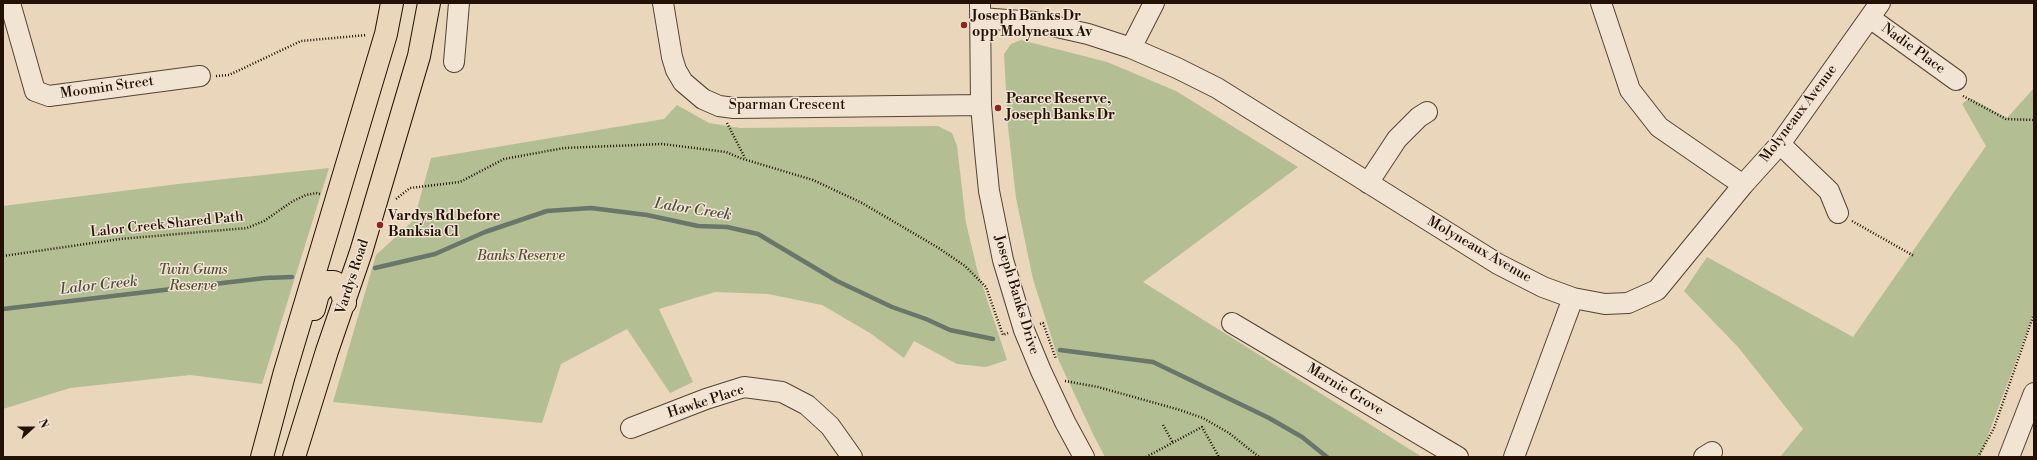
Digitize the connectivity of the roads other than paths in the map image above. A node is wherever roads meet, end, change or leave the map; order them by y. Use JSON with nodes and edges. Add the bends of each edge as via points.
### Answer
{"nodes":[{"id":1,"x":10,"y":3,"type":"edge"},
{"id":2,"x":392,"y":3,"type":"edge"},
{"id":3,"x":429,"y":3,"type":"edge"},
{"id":4,"x":459,"y":3,"type":"edge"},
{"id":5,"x":663,"y":3,"type":"edge"},
{"id":6,"x":1154,"y":3,"type":"edge"},
{"id":7,"x":1601,"y":3,"type":"edge"},
{"id":8,"x":1875,"y":10,"type":"edge"},
{"id":9,"x":980,"y":11,"type":"edge"},
{"id":10,"x":1131,"y":48,"type":"junction"},
{"id":11,"x":454,"y":62,"type":"dead end"},
{"id":12,"x":200,"y":76,"type":"road end"},
{"id":13,"x":1956,"y":80,"type":"road end"},
{"id":14,"x":981,"y":105,"type":"junction"},
{"id":15,"x":1427,"y":112,"type":"dead end"},
{"id":16,"x":1780,"y":144,"type":"junction"},
{"id":17,"x":1368,"y":183,"type":"junction"},
{"id":18,"x":1743,"y":185,"type":"junction"},
{"id":19,"x":1838,"y":213,"type":"road end"},
{"id":20,"x":1573,"y":298,"type":"junction"},
{"id":21,"x":345,"y":303,"type":"junction"},
{"id":22,"x":1232,"y":323,"type":"dead end"},
{"id":23,"x":284,"y":375,"type":"junction"},
{"id":24,"x":2034,"y":393,"type":"edge"},
{"id":25,"x":631,"y":428,"type":"dead end"},
{"id":26,"x":299,"y":453,"type":"edge"},
{"id":27,"x":262,"y":457,"type":"edge"},
{"id":28,"x":852,"y":457,"type":"edge"},
{"id":29,"x":1084,"y":457,"type":"edge"},
{"id":30,"x":1458,"y":457,"type":"edge"},
{"id":31,"x":1514,"y":457,"type":"edge"},
{"id":32,"x":2009,"y":457,"type":"edge"}],
"edges":[{"from":1,"to":12,"type":"street","name":"Moomin Street","via":[[35,90],[49,96]]},
{"from":2,"to":23,"type":"main road","via":[[386,34]]},
{"from":3,"to":21,"type":"main road","name":"Vardys Road","via":[[419,56]]},
{"from":4,"to":11,"type":"street"},
{"from":5,"to":14,"type":"street","name":"Sparman Crescent","via":[[676,70],[683,82],[703,99],[719,106],[734,108]]},
{"from":6,"to":10,"type":"street"},
{"from":7,"to":18,"type":"street","via":[[1630,90],[1659,127]]},
{"from":8,"to":13,"type":"street","name":"Nadie Place"},
{"from":8,"to":16,"type":"street","name":"Molyneaux Avenue"},
{"from":9,"to":10,"type":"street","name":"Molyneaux Avenue","via":[[1088,34]]},
{"from":9,"to":14,"type":"street","name":"Joseph Banks Drive"},
{"from":10,"to":17,"type":"street","name":"Molyneaux Avenue","via":[[1216,88]]},
{"from":14,"to":29,"type":"street","name":"Joseph Banks Drive","via":[[989,191],[1012,292],[1040,371]]},
{"from":15,"to":17,"type":"street","via":[[1397,138]]},
{"from":16,"to":18,"type":"street","name":"Molyneaux Avenue"},
{"from":16,"to":19,"type":"street","via":[[1829,191]]},
{"from":17,"to":20,"type":"street","name":"Molyneaux Avenue","via":[[1498,264],[1542,287]]},
{"from":18,"to":20,"type":"street","name":"Molyneaux Avenue","via":[[1657,290],[1628,303],[1605,304]]},
{"from":20,"to":31,"type":"street"},
{"from":21,"to":23,"type":"main road","via":[[339,285],[328,282],[323,286],[318,294],[299,360]]},
{"from":21,"to":26,"type":"main road","name":"Vardys Road","via":[[327,351]]},
{"from":22,"to":30,"type":"street","name":"Marnie Grove"},
{"from":23,"to":27,"type":"main road"},
{"from":24,"to":32,"type":"street"},
{"from":25,"to":28,"type":"street","name":"Hawke Place","via":[[744,387],[782,392],[807,406],[830,426]]}]}
